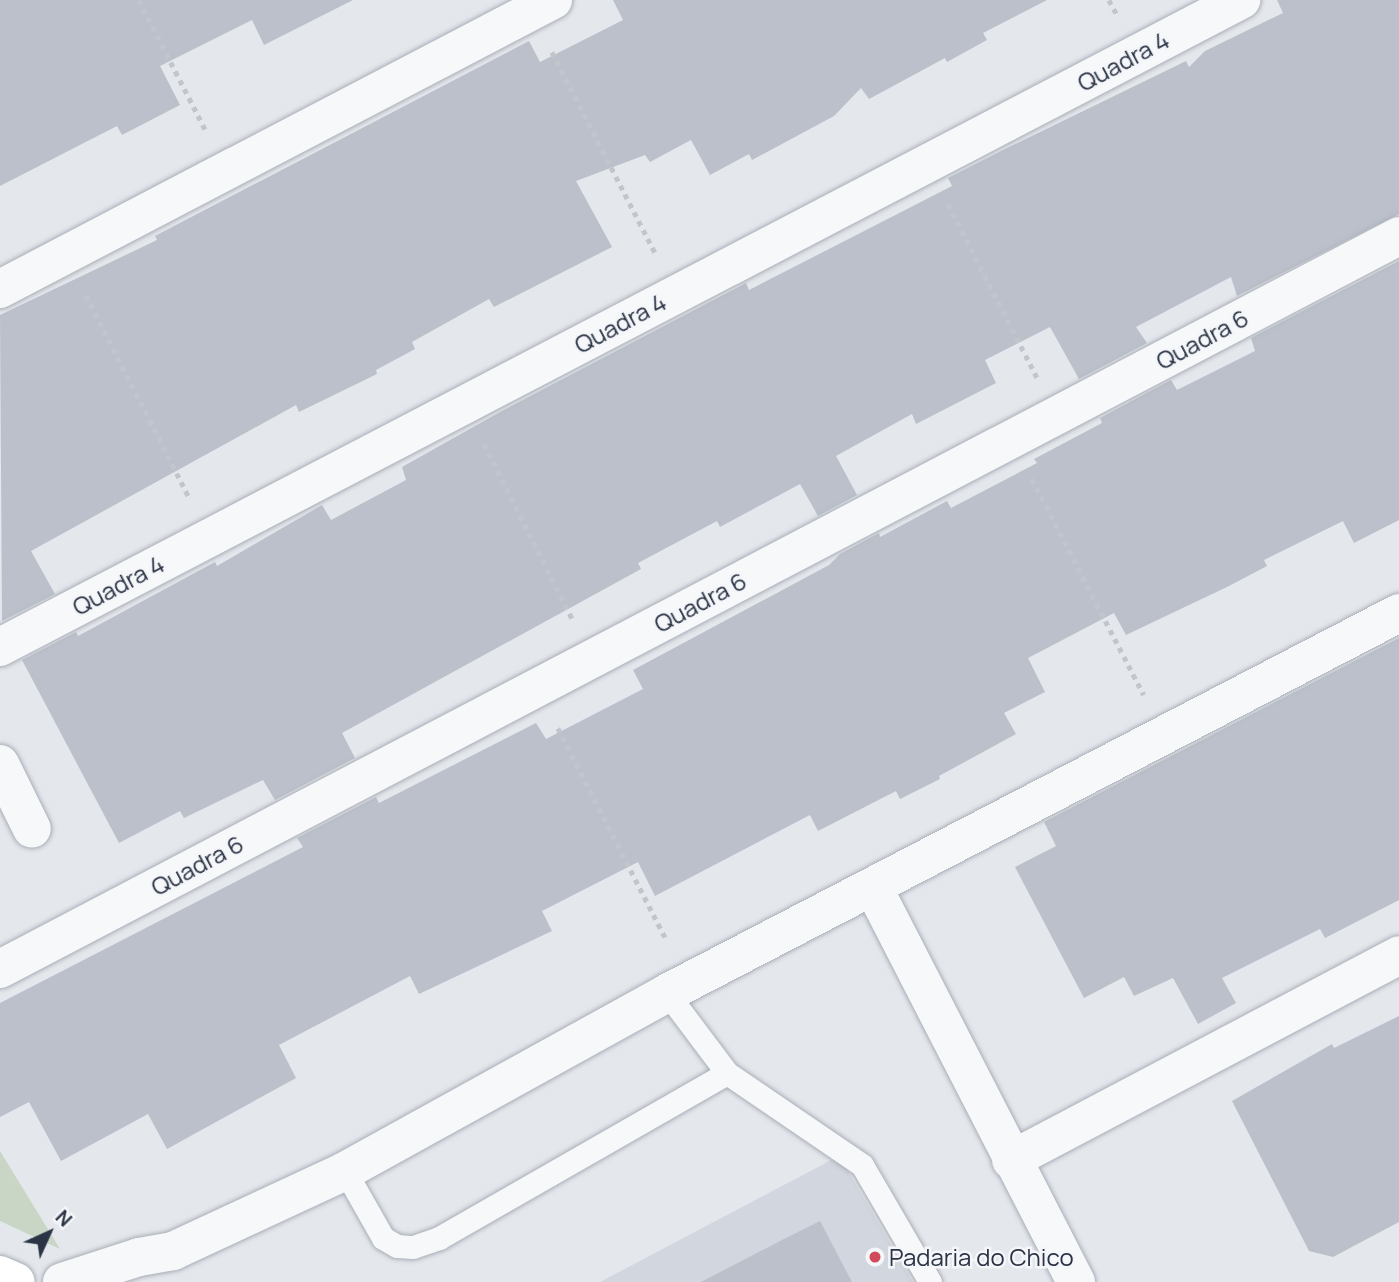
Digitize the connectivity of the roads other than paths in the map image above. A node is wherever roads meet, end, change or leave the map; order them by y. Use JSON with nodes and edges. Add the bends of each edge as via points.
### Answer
{"nodes":[{"id":1,"x":1241,"y":0,"type":"edge"},
{"id":2,"x":542,"y":6,"type":"edge"},
{"id":3,"x":1399,"y":236,"type":"edge"},
{"id":4,"x":0,"y":289,"type":"edge"},
{"id":5,"x":1399,"y":613,"type":"edge"},
{"id":6,"x":0,"y":647,"type":"edge"},
{"id":7,"x":0,"y":764,"type":"edge"},
{"id":8,"x":32,"y":829,"type":"dead end"},
{"id":9,"x":874,"y":889,"type":"junction"},
{"id":10,"x":1399,"y":955,"type":"edge"},
{"id":11,"x":0,"y":969,"type":"edge"},
{"id":12,"x":678,"y":988,"type":"junction"},
{"id":13,"x":727,"y":1073,"type":"junction"},
{"id":14,"x":1011,"y":1160,"type":"junction"},
{"id":15,"x":345,"y":1171,"type":"junction"},
{"id":16,"x":173,"y":1251,"type":"junction"},
{"id":17,"x":0,"y":1275,"type":"edge"},
{"id":18,"x":16,"y":1282,"type":"edge"},
{"id":19,"x":62,"y":1282,"type":"edge"},
{"id":20,"x":149,"y":1282,"type":"edge"},
{"id":21,"x":930,"y":1282,"type":"edge"},
{"id":22,"x":1076,"y":1282,"type":"edge"}],
"edges":[{"from":1,"to":6,"type":"street","name":"Quadra 4"},
{"from":2,"to":4,"type":"street"},
{"from":3,"to":11,"type":"street","name":"Quadra 6"},
{"from":5,"to":9,"type":"street"},
{"from":7,"to":8,"type":"street"},
{"from":9,"to":12,"type":"street"},
{"from":9,"to":14,"type":"street"},
{"from":10,"to":14,"type":"street"},
{"from":12,"to":13,"type":"lane"},
{"from":12,"to":15,"type":"street"},
{"from":13,"to":15,"type":"lane","via":[[439,1238],[413,1247],[397,1246],[383,1238]]},
{"from":13,"to":21,"type":"lane","via":[[862,1165]]},
{"from":14,"to":22,"type":"street"},
{"from":15,"to":16,"type":"street"},
{"from":16,"to":19,"type":"street"},
{"from":16,"to":20,"type":"street"},
{"from":17,"to":18,"type":"main road"}]}
